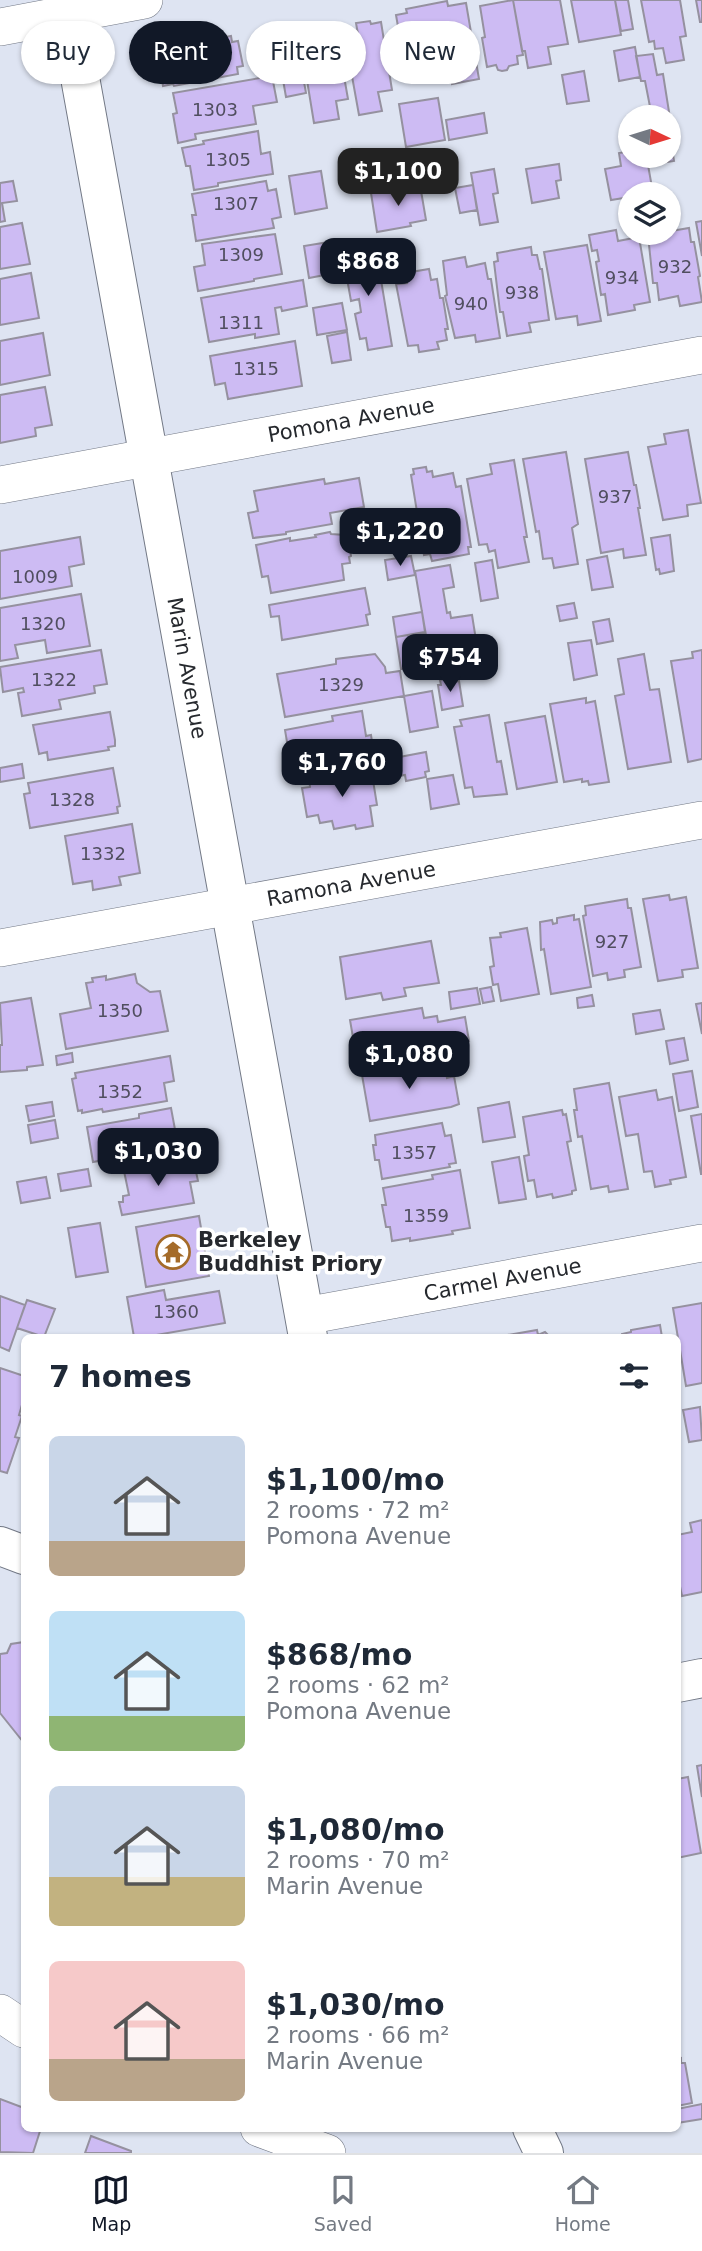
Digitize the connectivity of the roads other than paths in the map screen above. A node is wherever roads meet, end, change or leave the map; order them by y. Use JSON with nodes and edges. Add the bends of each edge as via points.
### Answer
{"nodes":[{"id":1,"x":144,"y":0,"type":"edge"},
{"id":2,"x":67,"y":7,"type":"edge"},
{"id":3,"x":0,"y":27,"type":"edge"},
{"id":4,"x":702,"y":355,"type":"edge"},
{"id":5,"x":147,"y":457,"type":"junction"},
{"id":6,"x":0,"y":485,"type":"edge"},
{"id":7,"x":702,"y":820,"type":"edge"},
{"id":8,"x":230,"y":906,"type":"junction"},
{"id":9,"x":0,"y":948,"type":"edge"},
{"id":10,"x":702,"y":1243,"type":"edge"},
{"id":11,"x":307,"y":1326,"type":"edge"},
{"id":12,"x":0,"y":1546,"type":"edge"},
{"id":13,"x":21,"y":1554,"type":"edge"},
{"id":14,"x":702,"y":1678,"type":"edge"},
{"id":15,"x":681,"y":1682,"type":"edge"},
{"id":16,"x":0,"y":2013,"type":"edge"},
{"id":17,"x":21,"y":2027,"type":"edge"},
{"id":18,"x":269,"y":2132,"type":"edge"},
{"id":19,"x":535,"y":2132,"type":"edge"},
{"id":20,"x":327,"y":2153,"type":"edge"},
{"id":21,"x":544,"y":2153,"type":"edge"}],
"edges":[{"from":1,"to":2,"type":"street"},
{"from":2,"to":3,"type":"street"},
{"from":2,"to":5,"type":"main road","name":"Marin Avenue"},
{"from":4,"to":5,"type":"street","name":"Pomona Avenue"},
{"from":5,"to":6,"type":"street","name":"Pomona Avenue"},
{"from":5,"to":8,"type":"main road","name":"Marin Avenue"},
{"from":7,"to":8,"type":"street","name":"Ramona Avenue"},
{"from":8,"to":9,"type":"street","name":"Ramona Avenue"},
{"from":8,"to":11,"type":"main road","name":"Marin Avenue"},
{"from":10,"to":11,"type":"street","name":"Carmel Avenue"},
{"from":12,"to":13,"type":"main road"},
{"from":14,"to":15,"type":"main road"},
{"from":16,"to":17,"type":"street"},
{"from":18,"to":20,"type":"street"},
{"from":19,"to":21,"type":"main road"}]}
